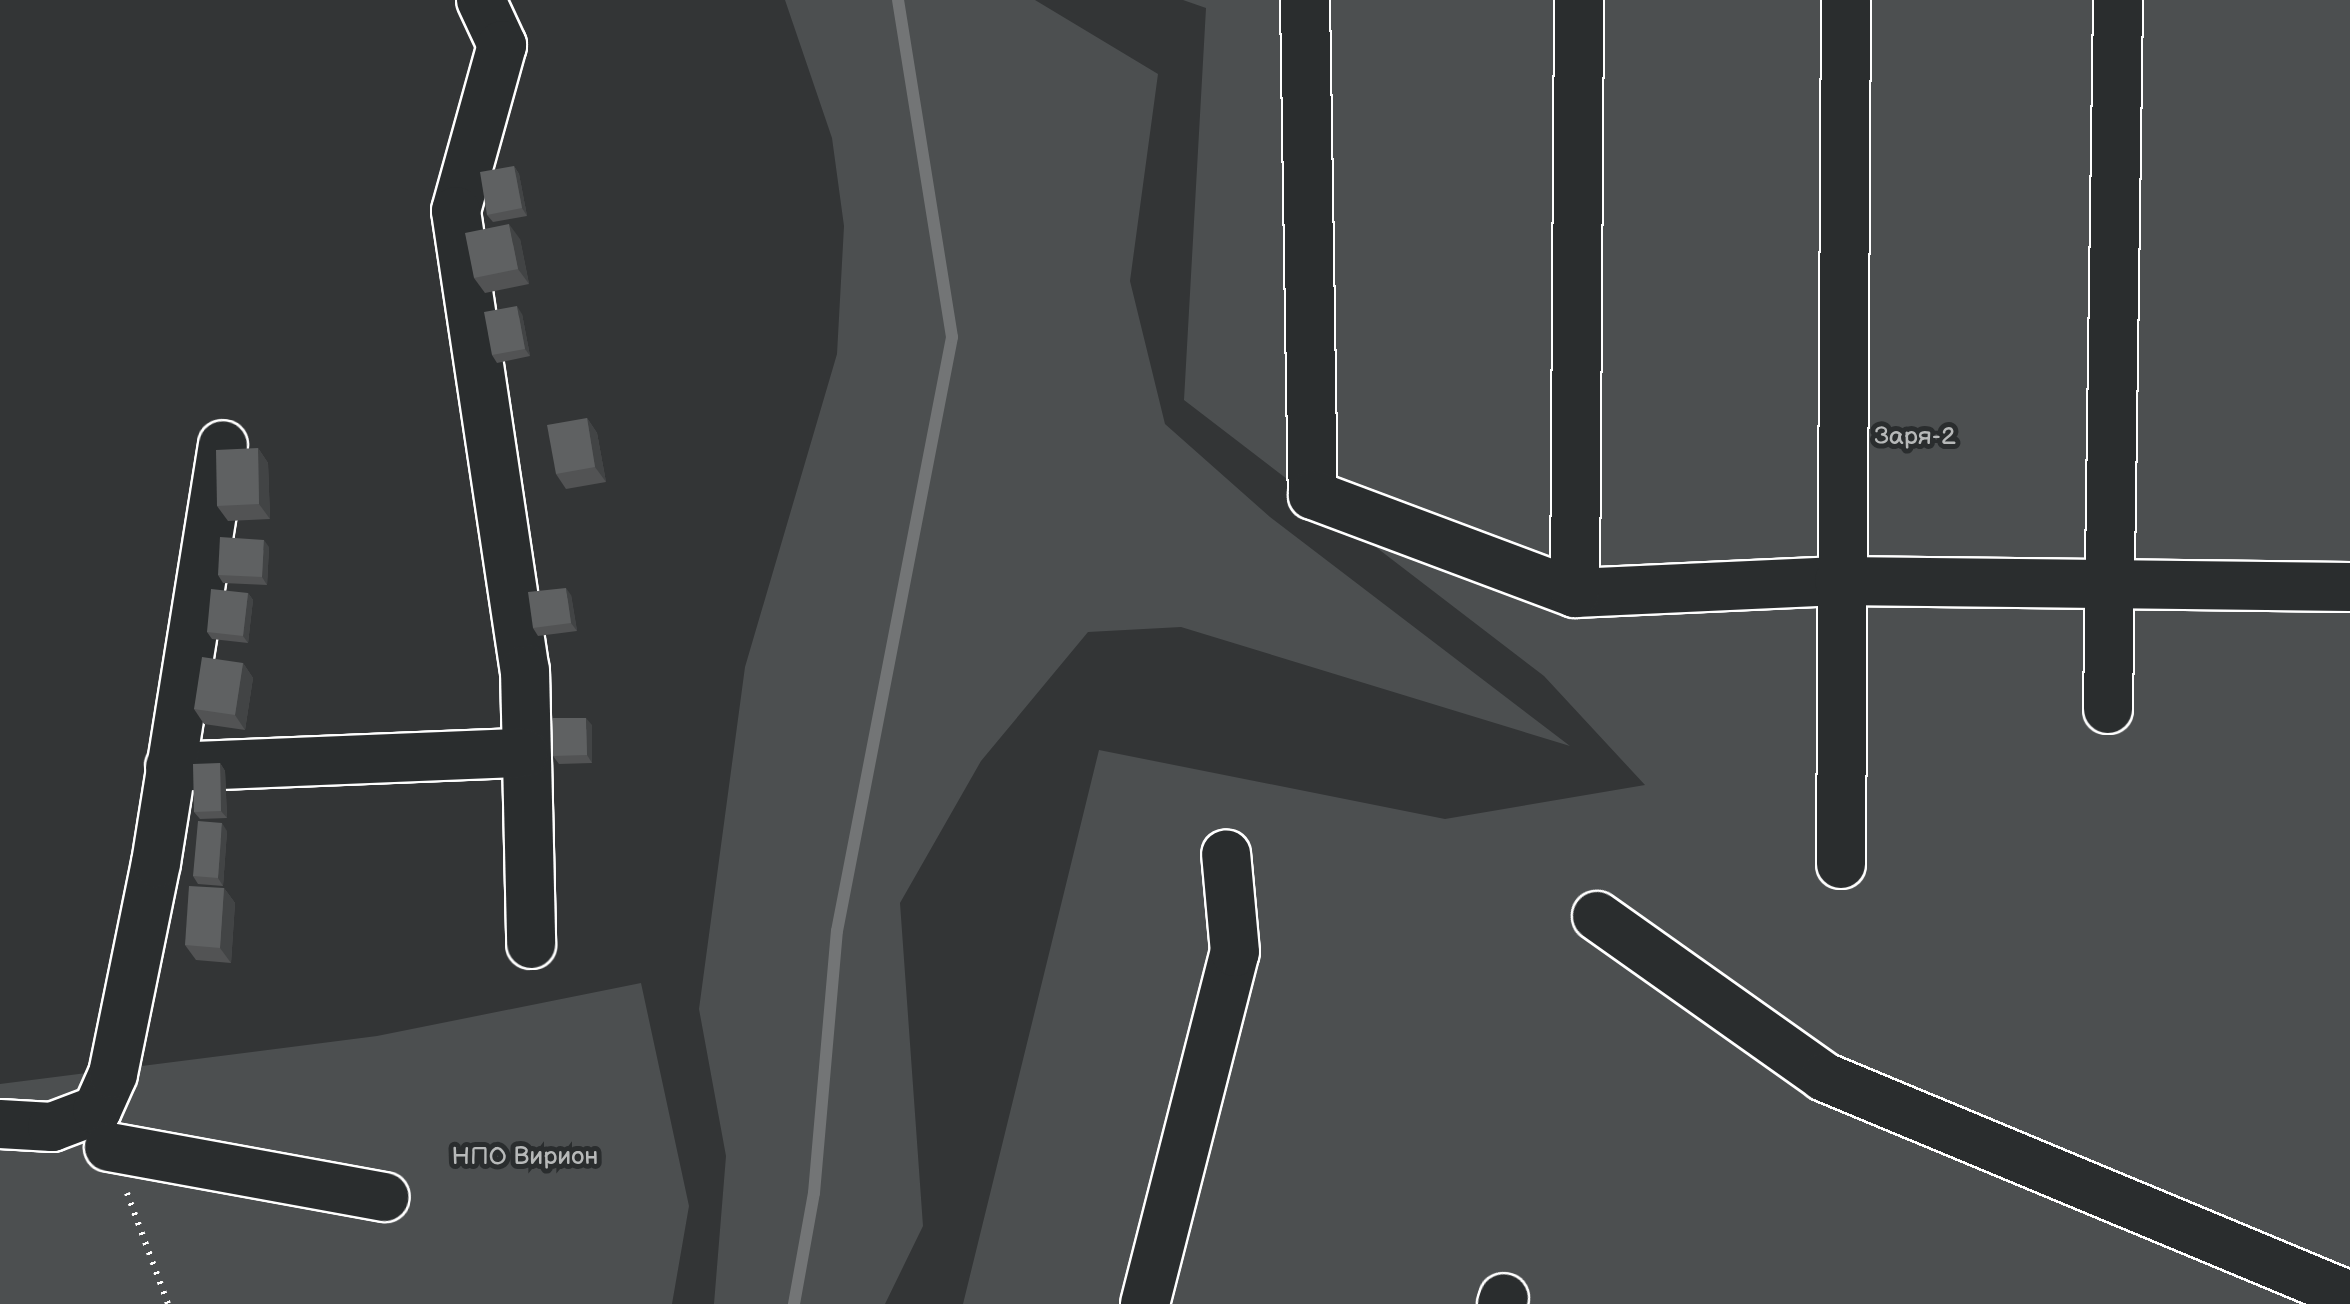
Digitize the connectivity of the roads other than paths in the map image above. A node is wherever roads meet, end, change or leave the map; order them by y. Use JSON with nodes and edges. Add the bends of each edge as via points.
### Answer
{"nodes":[{"id":1,"x":480,"y":0,"type":"edge"},
{"id":2,"x":1305,"y":0,"type":"edge"},
{"id":3,"x":1579,"y":0,"type":"edge"},
{"id":4,"x":1846,"y":0,"type":"edge"},
{"id":5,"x":2118,"y":0,"type":"edge"},
{"id":6,"x":223,"y":445,"type":"edge"},
{"id":7,"x":1840,"y":581,"type":"junction"},
{"id":8,"x":2110,"y":581,"type":"junction"},
{"id":9,"x":2350,"y":587,"type":"edge"},
{"id":10,"x":1575,"y":593,"type":"junction"},
{"id":11,"x":2108,"y":710,"type":"dead end"},
{"id":12,"x":524,"y":753,"type":"junction"},
{"id":13,"x":170,"y":767,"type":"junction"},
{"id":14,"x":1226,"y":854,"type":"dead end"},
{"id":15,"x":1841,"y":864,"type":"dead end"},
{"id":16,"x":1597,"y":916,"type":"dead end"},
{"id":17,"x":530,"y":944,"type":"dead end"},
{"id":18,"x":0,"y":1124,"type":"edge"},
{"id":19,"x":110,"y":1147,"type":"road end"},
{"id":20,"x":384,"y":1197,"type":"dead end"},
{"id":21,"x":2350,"y":1296,"type":"edge"},
{"id":22,"x":1145,"y":1304,"type":"edge"}],
"edges":[{"from":1,"to":12,"type":"street","via":[[502,45],[456,211],[525,670]]},
{"from":2,"to":10,"type":"street","via":[[1313,496]]},
{"from":3,"to":10,"type":"street"},
{"from":4,"to":7,"type":"street"},
{"from":5,"to":8,"type":"street"},
{"from":6,"to":13,"type":"street"},
{"from":7,"to":8,"type":"street"},
{"from":7,"to":10,"type":"street"},
{"from":7,"to":15,"type":"street"},
{"from":8,"to":9,"type":"street"},
{"from":8,"to":11,"type":"street"},
{"from":12,"to":13,"type":"street"},
{"from":12,"to":17,"type":"street"},
{"from":13,"to":18,"type":"street","via":[[112,1074],[97,1110],[52,1127]]},
{"from":14,"to":22,"type":"street","via":[[1235,952]]},
{"from":16,"to":21,"type":"street","via":[[1824,1077]]},
{"from":19,"to":20,"type":"street"}]}
